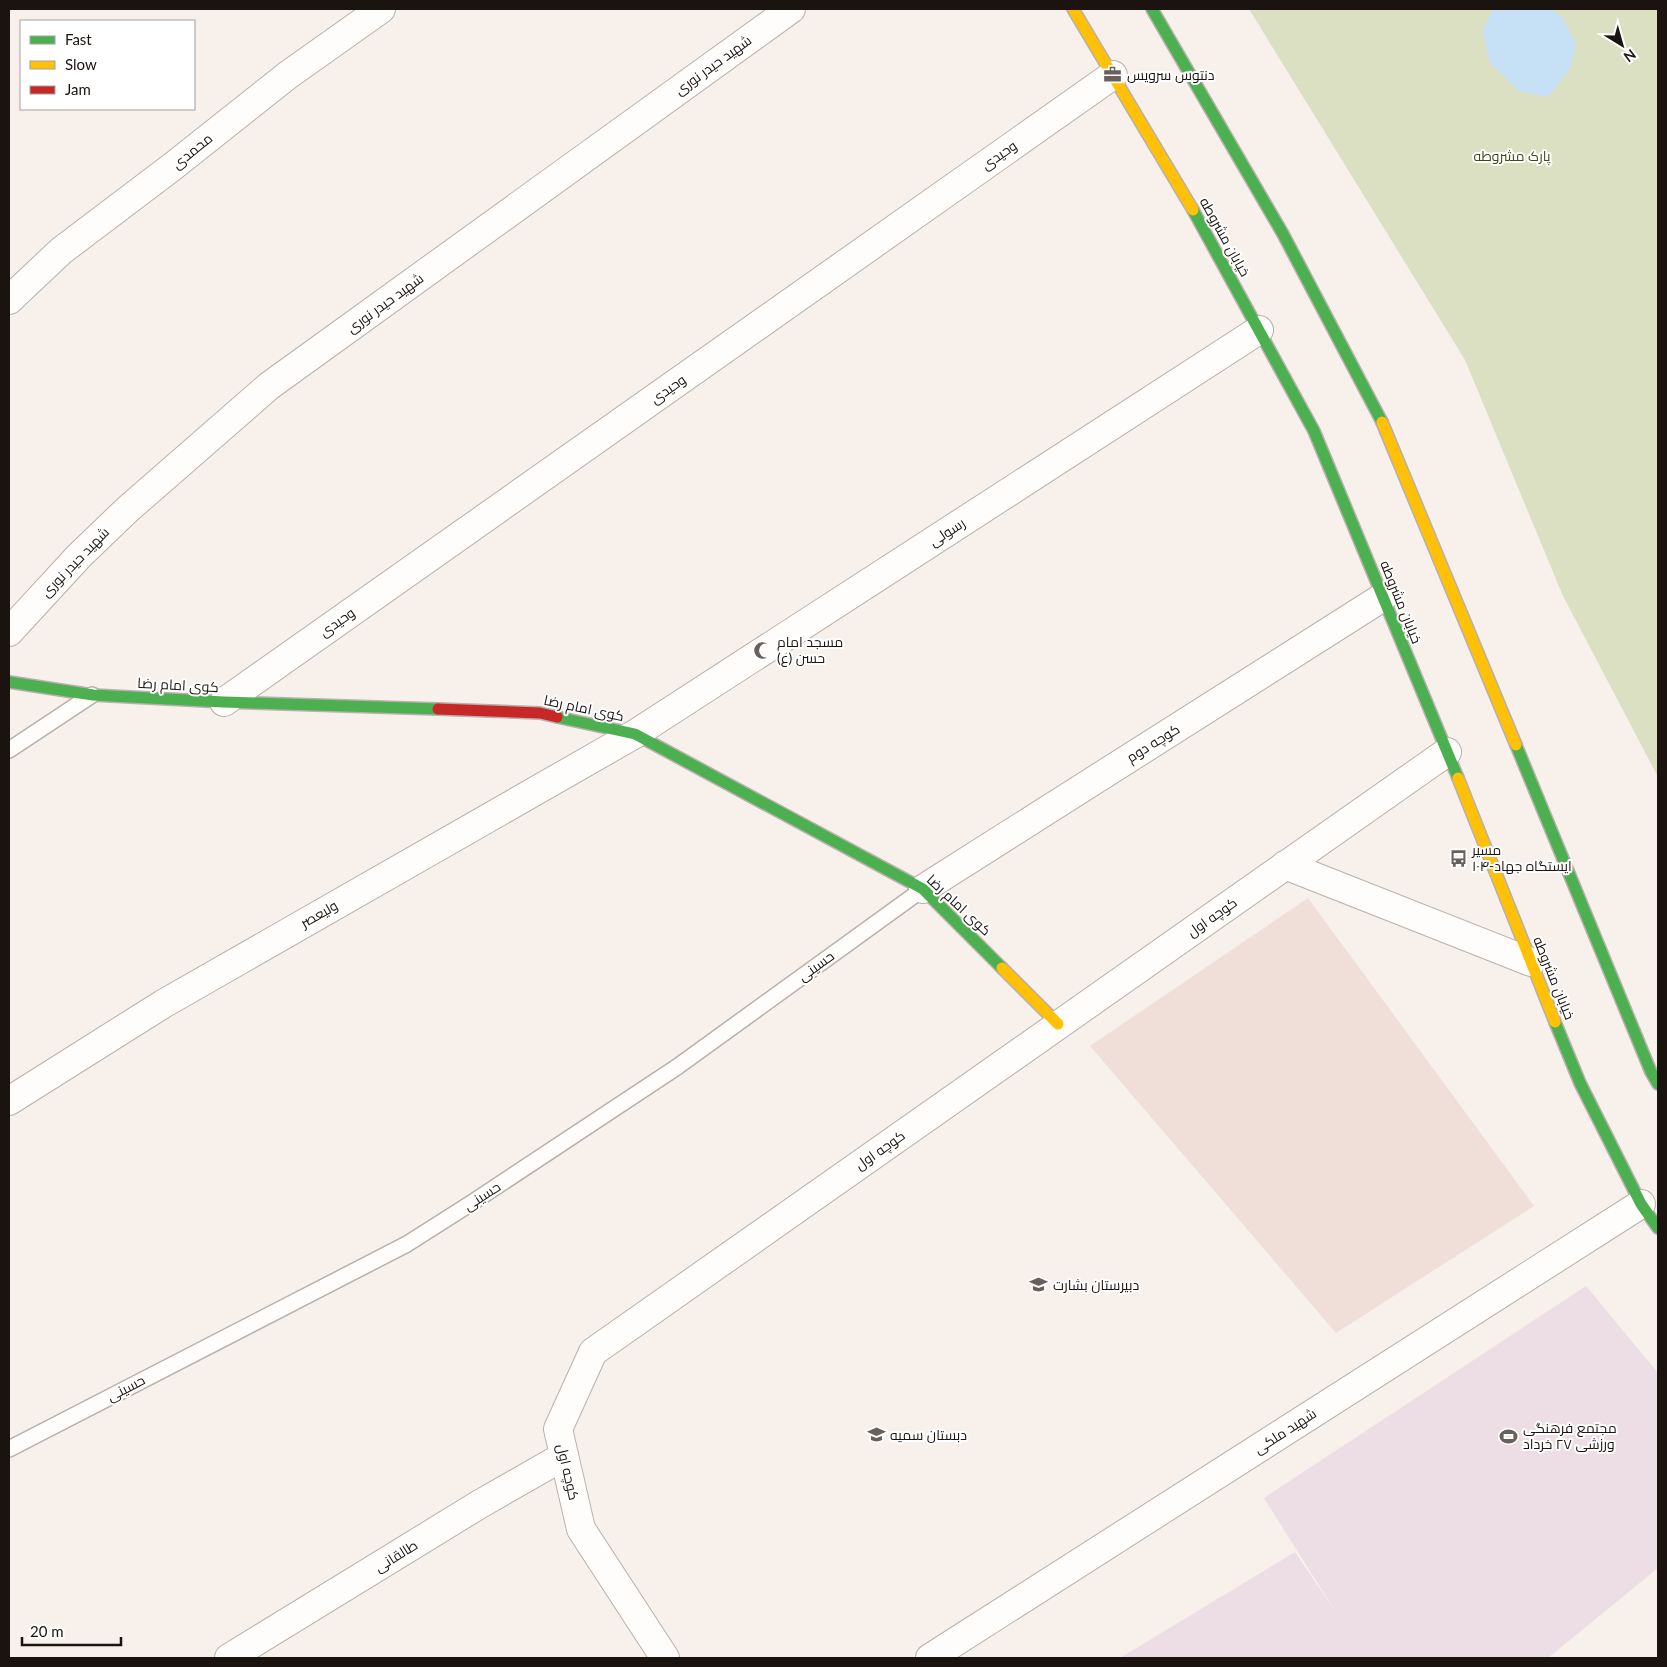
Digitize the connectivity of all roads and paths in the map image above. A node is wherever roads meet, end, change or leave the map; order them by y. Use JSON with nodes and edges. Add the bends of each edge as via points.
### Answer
{"nodes":[{"id":1,"x":381,"y":9,"type":"edge"},
{"id":2,"x":791,"y":9,"type":"edge"},
{"id":3,"x":1074,"y":9,"type":"edge"},
{"id":4,"x":1152,"y":9,"type":"edge"},
{"id":5,"x":1113,"y":75,"type":"junction"},
{"id":6,"x":9,"y":300,"type":"edge"},
{"id":7,"x":1259,"y":330,"type":"junction"},
{"id":8,"x":1383,"y":596,"type":"junction"},
{"id":9,"x":9,"y":632,"type":"edge"},
{"id":10,"x":9,"y":682,"type":"edge"},
{"id":11,"x":93,"y":695,"type":"junction"},
{"id":12,"x":224,"y":702,"type":"junction"},
{"id":13,"x":635,"y":734,"type":"junction"},
{"id":14,"x":9,"y":750,"type":"edge"},
{"id":15,"x":1447,"y":752,"type":"junction"},
{"id":16,"x":1285,"y":865,"type":"junction"},
{"id":17,"x":924,"y":889,"type":"junction"},
{"id":18,"x":1531,"y":962,"type":"junction"},
{"id":19,"x":1058,"y":1024,"type":"junction"},
{"id":20,"x":1658,"y":1084,"type":"edge"},
{"id":21,"x":9,"y":1101,"type":"edge"},
{"id":22,"x":1641,"y":1204,"type":"junction"},
{"id":23,"x":1658,"y":1228,"type":"edge"},
{"id":24,"x":9,"y":1449,"type":"edge"},
{"id":25,"x":564,"y":1456,"type":"junction"},
{"id":26,"x":661,"y":1657,"type":"edge"},
{"id":27,"x":229,"y":1658,"type":"edge"},
{"id":28,"x":930,"y":1658,"type":"edge"}],
"edges":[{"from":1,"to":6,"type":"street","name":"محمدی","via":[[288,75],[61,251]]},
{"from":2,"to":9,"type":"street","name":"شهید حیدر نوری","via":[[269,386],[128,509],[79,556]]},
{"from":3,"to":5,"type":"main road","name":"خیابان مشروطه"},
{"from":4,"to":20,"type":"main road","via":[[1283,234],[1382,423]]},
{"from":5,"to":7,"type":"main road","name":"خیابان مشروطه"},
{"from":5,"to":12,"type":"street","name":"وحیدی"},
{"from":7,"to":8,"type":"main road","name":"خیابان مشروطه","via":[[1314,431]]},
{"from":7,"to":13,"type":"street","name":"رسولی"},
{"from":8,"to":15,"type":"main road","name":"خیابان مشروطه"},
{"from":8,"to":17,"type":"street","name":"کوچه دوم"},
{"from":10,"to":11,"type":"main road","name":"کوی امام رضا"},
{"from":11,"to":12,"type":"main road","name":"کوی امام رضا"},
{"from":11,"to":14,"type":"lane"},
{"from":12,"to":13,"type":"main road","name":"کوی امام رضا","via":[[540,713]]},
{"from":13,"to":17,"type":"main road","name":"کوی امام رضا"},
{"from":13,"to":21,"type":"street","name":"ولیعصر","via":[[163,1004]]},
{"from":15,"to":16,"type":"street","name":"کوچه اول"},
{"from":15,"to":18,"type":"main road","name":"خیابان مشروطه"},
{"from":16,"to":18,"type":"street"},
{"from":16,"to":19,"type":"street","name":"کوچه اول"},
{"from":17,"to":19,"type":"main road","name":"کوی امام رضا"},
{"from":17,"to":24,"type":"lane","name":"حسینی","via":[[676,1067],[415,1239]]},
{"from":18,"to":22,"type":"main road","name":"خیابان مشروطه","via":[[1580,1083]]},
{"from":19,"to":25,"type":"street","name":"کوچه اول","via":[[593,1352],[558,1429]]},
{"from":22,"to":23,"type":"main road","name":"خیابان مشروطه"},
{"from":22,"to":28,"type":"street","name":"شهید ملکی"},
{"from":25,"to":26,"type":"street","name":"کوچه اول","via":[[581,1529]]},
{"from":25,"to":27,"type":"street","name":"طالقانی"}]}
